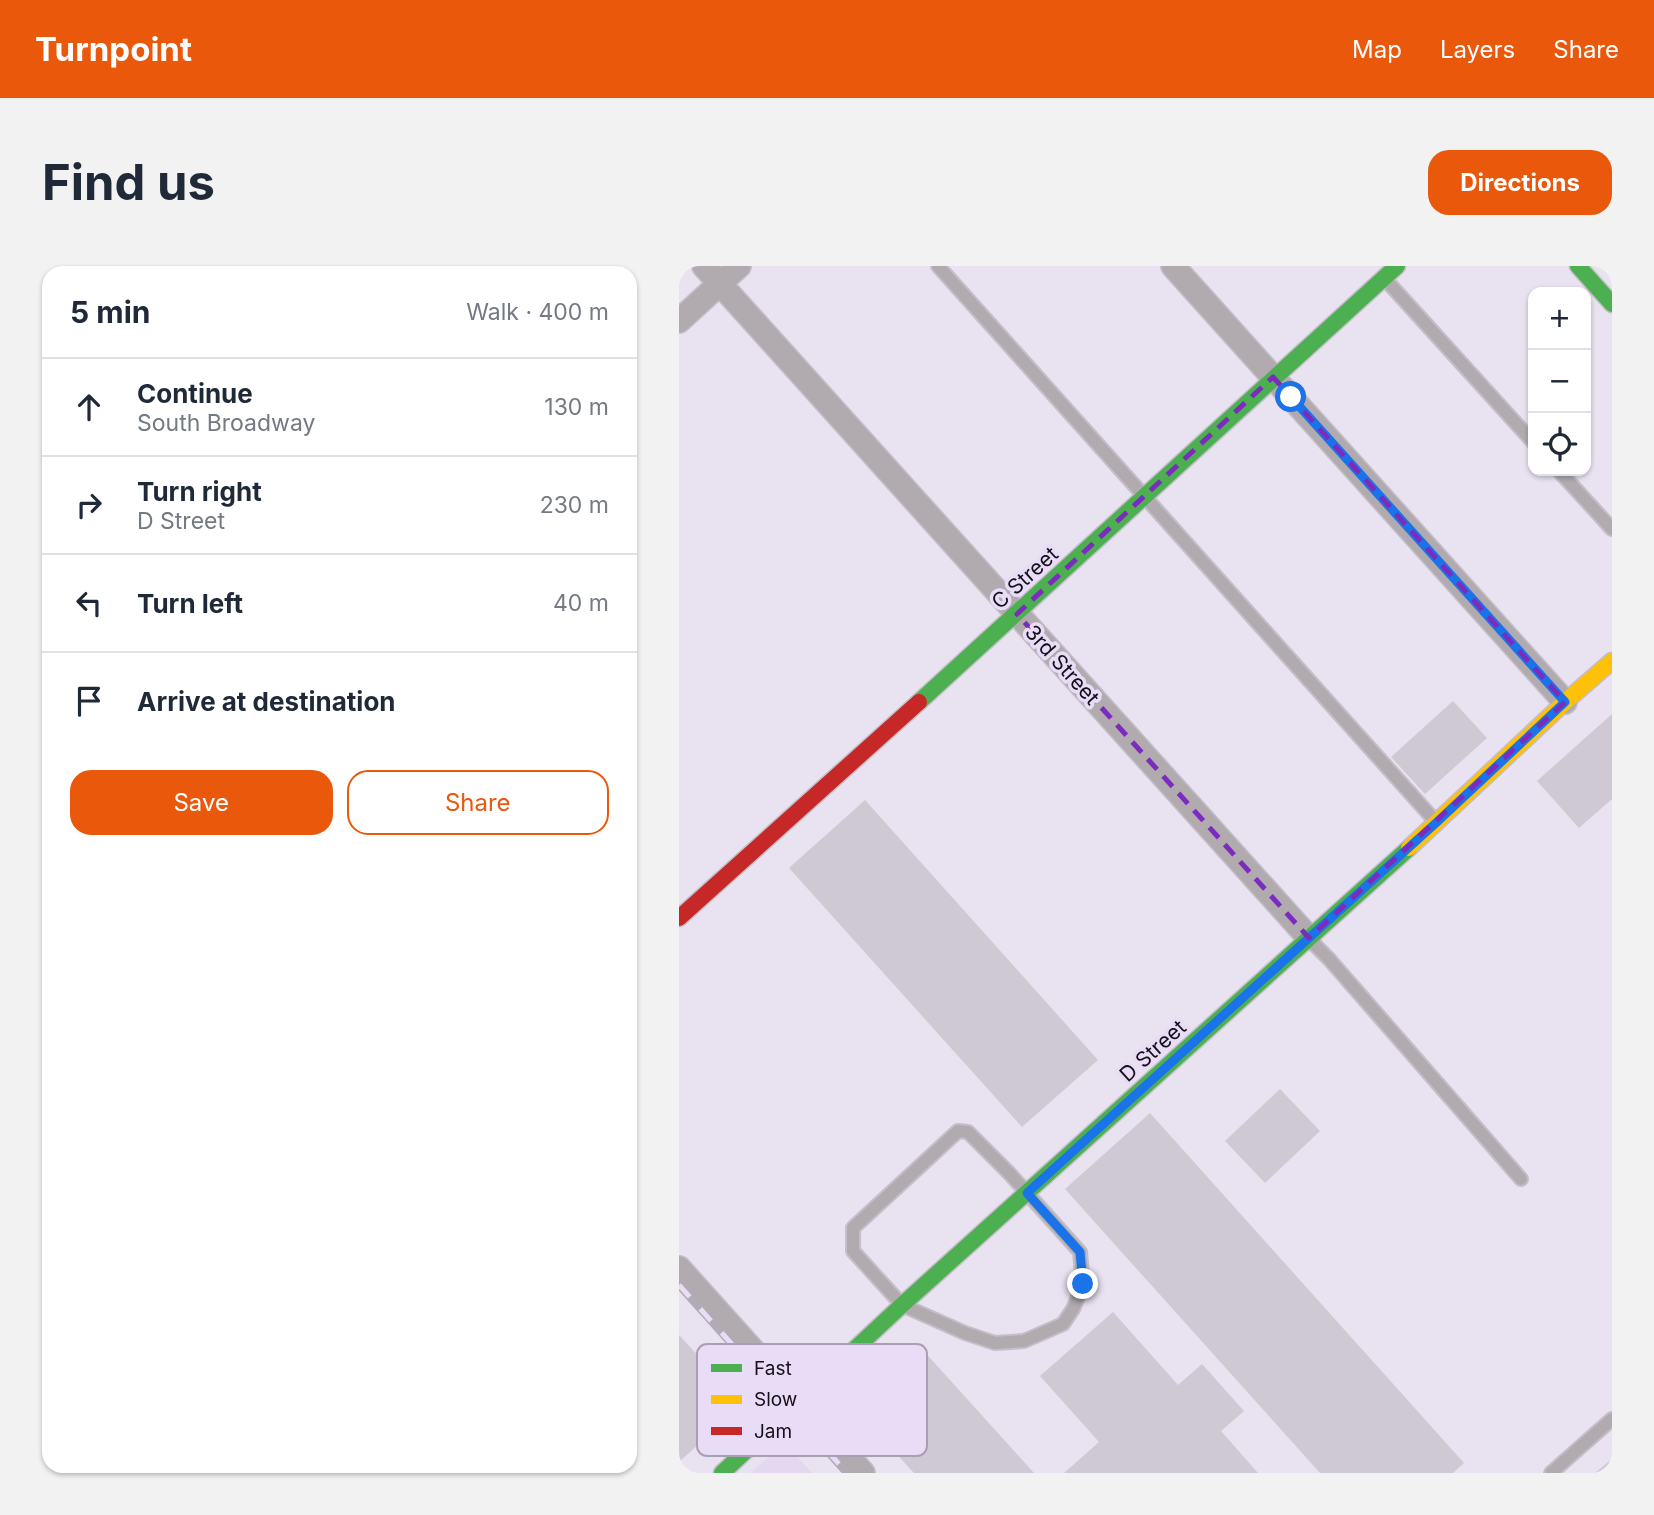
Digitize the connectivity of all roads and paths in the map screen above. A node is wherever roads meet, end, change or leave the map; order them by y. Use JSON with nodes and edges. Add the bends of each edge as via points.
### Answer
{"nodes":[{"id":1,"x":704,"y":266,"type":"edge"},
{"id":2,"x":739,"y":266,"type":"edge"},
{"id":3,"x":938,"y":266,"type":"edge"},
{"id":4,"x":1173,"y":266,"type":"edge"},
{"id":5,"x":1397,"y":266,"type":"edge"},
{"id":6,"x":1578,"y":266,"type":"edge"},
{"id":7,"x":1378,"y":272,"type":"edge"},
{"id":8,"x":719,"y":284,"type":"junction"},
{"id":9,"x":1612,"y":304,"type":"edge"},
{"id":10,"x":679,"y":321,"type":"edge"},
{"id":11,"x":1273,"y":377,"type":"junction"},
{"id":12,"x":1528,"y":437,"type":"edge"},
{"id":13,"x":1564,"y":476,"type":"edge"},
{"id":14,"x":1145,"y":497,"type":"junction"},
{"id":15,"x":1612,"y":529,"type":"edge"},
{"id":16,"x":1017,"y":614,"type":"junction"},
{"id":17,"x":1612,"y":661,"type":"edge"},
{"id":18,"x":1565,"y":702,"type":"junction"},
{"id":19,"x":1437,"y":822,"type":"junction"},
{"id":20,"x":679,"y":918,"type":"edge"},
{"id":21,"x":1309,"y":938,"type":"junction"},
{"id":22,"x":1521,"y":1179,"type":"dead end"},
{"id":23,"x":1027,"y":1193,"type":"junction"},
{"id":24,"x":679,"y":1268,"type":"edge"},
{"id":25,"x":902,"y":1305,"type":"junction"},
{"id":26,"x":748,"y":1344,"type":"edge"},
{"id":27,"x":860,"y":1344,"type":"edge"},
{"id":28,"x":1612,"y":1419,"type":"edge"},
{"id":29,"x":740,"y":1456,"type":"edge"},
{"id":30,"x":848,"y":1456,"type":"edge"},
{"id":31,"x":722,"y":1473,"type":"edge"},
{"id":32,"x":863,"y":1473,"type":"edge"},
{"id":33,"x":1551,"y":1473,"type":"edge"}],
"edges":[{"from":1,"to":8,"type":"street","name":"3rd Street"},
{"from":2,"to":8,"type":"street"},
{"from":3,"to":14,"type":"lane"},
{"from":4,"to":11,"type":"street"},
{"from":5,"to":7,"type":"street","name":"C Street"},
{"from":6,"to":9,"type":"street"},
{"from":7,"to":11,"type":"street","name":"C Street"},
{"from":7,"to":12,"type":"lane"},
{"from":8,"to":10,"type":"street"},
{"from":8,"to":16,"type":"street","name":"3rd Street"},
{"from":11,"to":14,"type":"street","name":"C Street"},
{"from":11,"to":18,"type":"street"},
{"from":13,"to":15,"type":"lane"},
{"from":14,"to":16,"type":"street","name":"C Street"},
{"from":14,"to":19,"type":"lane"},
{"from":16,"to":20,"type":"street","name":"C Street"},
{"from":16,"to":21,"type":"street","name":"3rd Street"},
{"from":17,"to":18,"type":"street","name":"D Street"},
{"from":18,"to":19,"type":"street","name":"D Street"},
{"from":19,"to":21,"type":"street","name":"D Street"},
{"from":21,"to":22,"type":"lane"},
{"from":21,"to":23,"type":"street","name":"D Street"},
{"from":23,"to":25,"type":"street","name":"D Street"},
{"from":23,"to":25,"type":"lane","via":[[1080,1252],[1083,1284],[1063,1324],[1024,1341],[995,1343]]},
{"from":23,"to":25,"type":"lane","via":[[968,1132],[958,1131],[853,1228],[853,1251]]},
{"from":24,"to":26,"type":"street"},
{"from":25,"to":27,"type":"street","name":"D Street"},
{"from":28,"to":33,"type":"lane"},
{"from":29,"to":31,"type":"street","name":"D Street"},
{"from":30,"to":32,"type":"street"}]}
